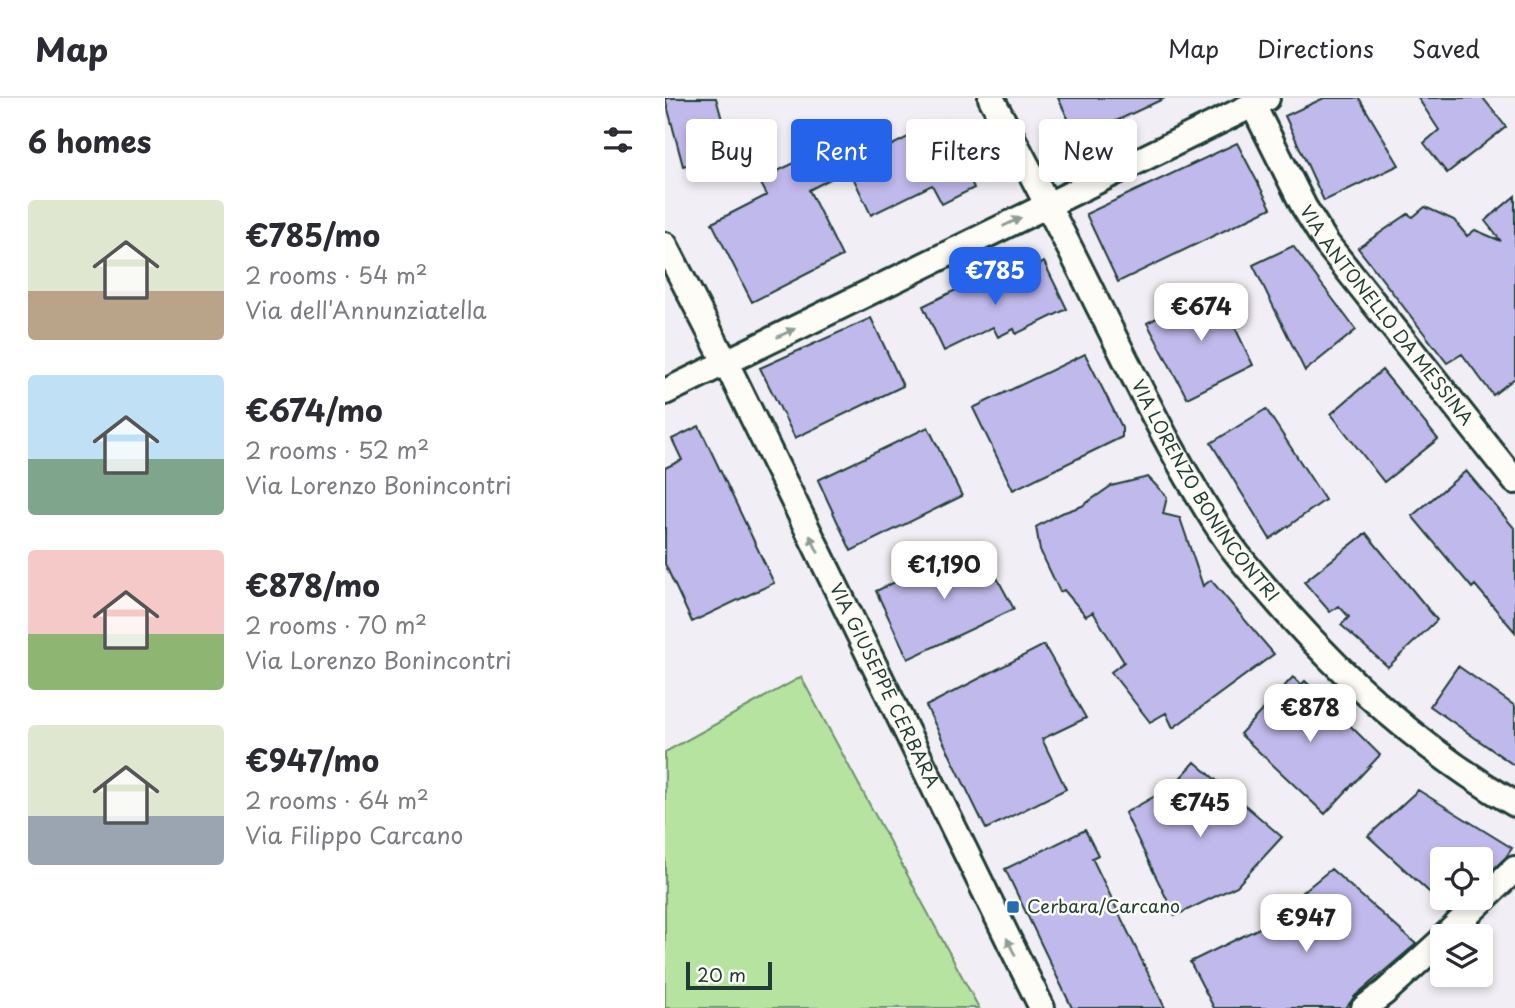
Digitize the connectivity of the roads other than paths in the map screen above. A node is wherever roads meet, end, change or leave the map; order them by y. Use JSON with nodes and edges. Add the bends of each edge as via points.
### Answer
{"nodes":[{"id":1,"x":991,"y":98,"type":"edge"},
{"id":2,"x":1260,"y":102,"type":"edge"},
{"id":3,"x":1047,"y":204,"type":"junction"},
{"id":4,"x":665,"y":245,"type":"edge"},
{"id":5,"x":725,"y":363,"type":"junction"},
{"id":6,"x":665,"y":392,"type":"edge"},
{"id":7,"x":1515,"y":481,"type":"edge"},
{"id":8,"x":1515,"y":804,"type":"edge"},
{"id":9,"x":1515,"y":869,"type":"edge"},
{"id":10,"x":1458,"y":924,"type":"edge"},
{"id":11,"x":1430,"y":951,"type":"edge"},
{"id":12,"x":1042,"y":1008,"type":"edge"},
{"id":13,"x":1364,"y":1008,"type":"edge"}],
"edges":[{"from":1,"to":3,"type":"street","name":"VIA LORENZO BONINCONTRI"},
{"from":2,"to":3,"type":"street"},
{"from":2,"to":7,"type":"street","name":"VIA ANTONELLO DA MESSINA","via":[[1304,207],[1327,244]]},
{"from":5,"to":3,"type":"street","one_way":true},
{"from":3,"to":8,"type":"street","name":"VIA LORENZO BONINCONTRI","via":[[1165,436],[1247,566],[1314,642],[1392,718],[1441,757]]},
{"from":4,"to":5,"type":"street","name":"VIA GIUSEPPE CERBARA"},
{"from":5,"to":6,"type":"street"},
{"from":12,"to":5,"type":"street","name":"VIA GIUSEPPE CERBARA","one_way":true},
{"from":9,"to":10,"type":"street"},
{"from":11,"to":13,"type":"street"}]}
